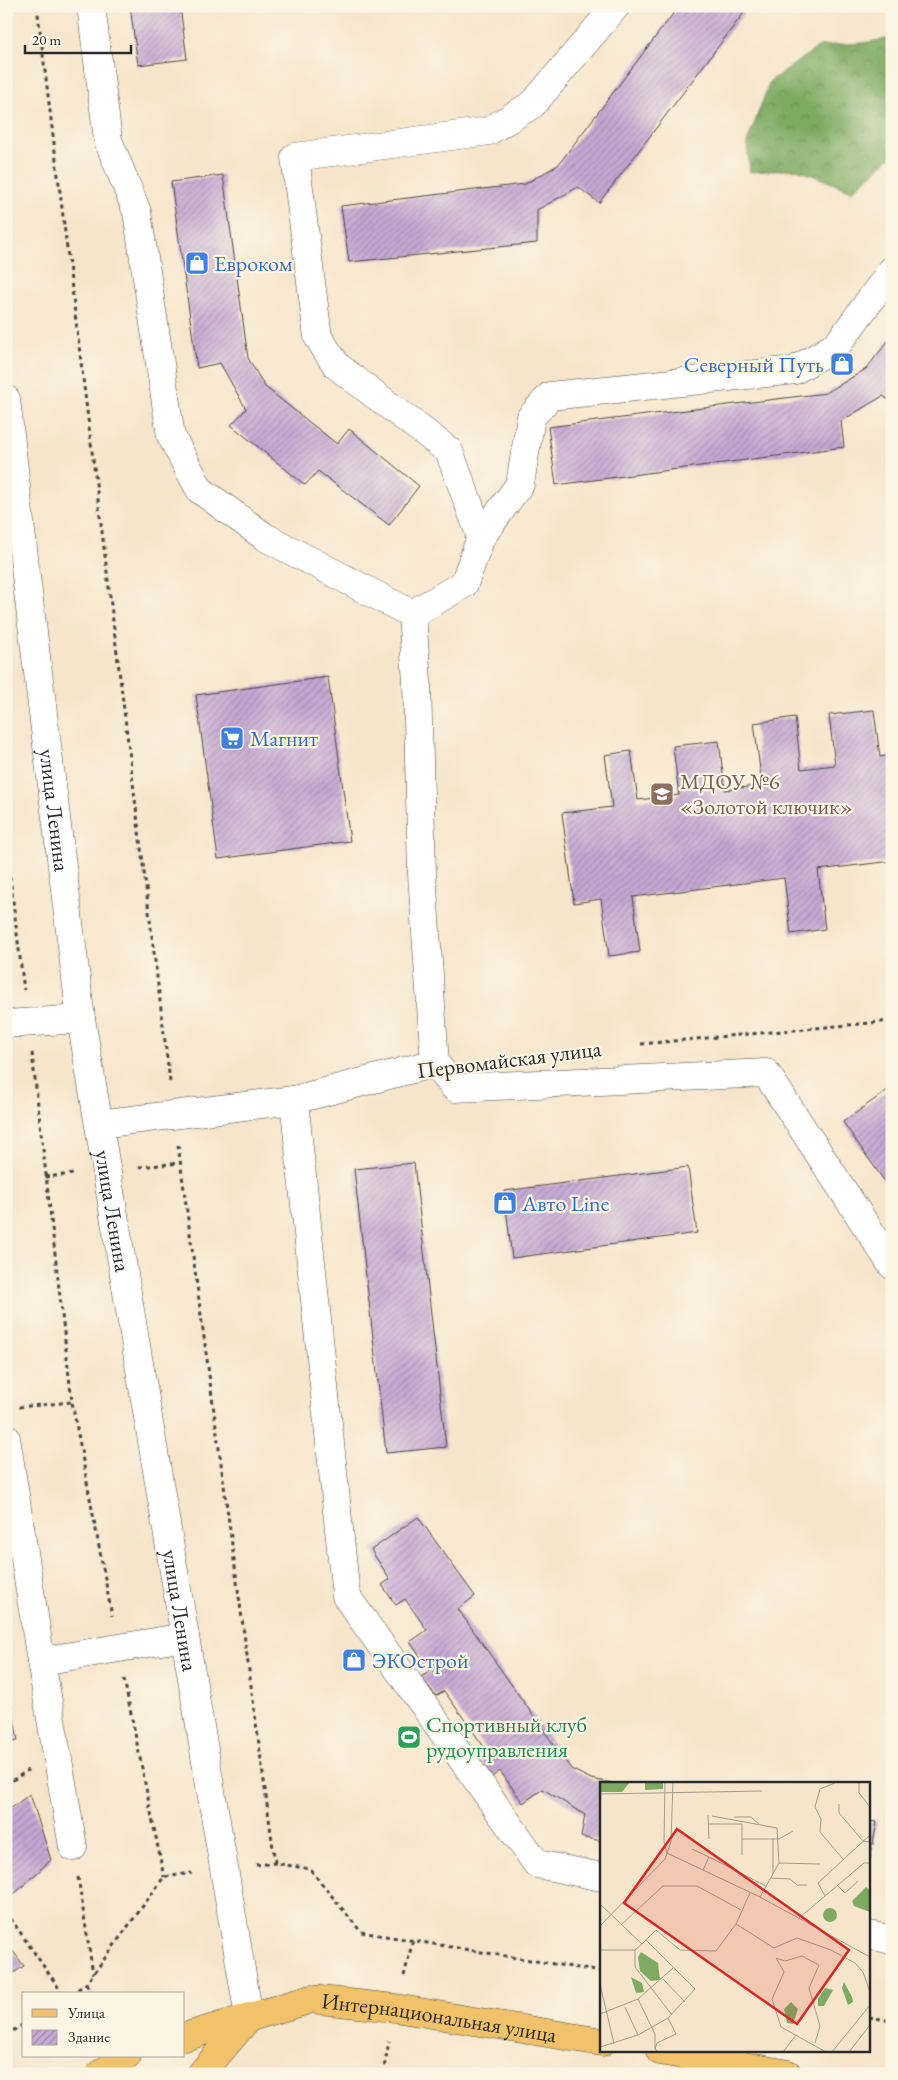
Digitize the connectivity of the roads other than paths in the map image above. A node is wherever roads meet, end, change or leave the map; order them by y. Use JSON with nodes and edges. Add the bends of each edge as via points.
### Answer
{"nodes":[{"id":1,"x":90,"y":6,"type":"edge"},
{"id":2,"x":616,"y":6,"type":"edge"},
{"id":3,"x":892,"y":270,"type":"edge"},
{"id":4,"x":6,"y":399,"type":"edge"},
{"id":5,"x":481,"y":537,"type":"junction"},
{"id":6,"x":16,"y":584,"type":"edge"},
{"id":7,"x":412,"y":614,"type":"junction"},
{"id":8,"x":81,"y":1019,"type":"junction"},
{"id":9,"x":17,"y":1023,"type":"edge"},
{"id":10,"x":435,"y":1063,"type":"junction"},
{"id":11,"x":294,"y":1100,"type":"junction"},
{"id":12,"x":99,"y":1124,"type":"junction"},
{"id":13,"x":892,"y":1266,"type":"edge"},
{"id":14,"x":6,"y":1438,"type":"edge"},
{"id":15,"x":186,"y":1637,"type":"junction"},
{"id":16,"x":41,"y":1661,"type":"junction"},
{"id":17,"x":74,"y":1846,"type":"road end"},
{"id":18,"x":600,"y":1877,"type":"edge"},
{"id":19,"x":870,"y":1935,"type":"edge"},
{"id":20,"x":892,"y":1940,"type":"edge"},
{"id":21,"x":249,"y":2017,"type":"junction"},
{"id":22,"x":185,"y":2036,"type":"edge"},
{"id":23,"x":600,"y":2042,"type":"edge"},
{"id":24,"x":666,"y":2052,"type":"edge"},
{"id":25,"x":124,"y":2058,"type":"edge"},
{"id":26,"x":100,"y":2074,"type":"edge"},
{"id":27,"x":201,"y":2074,"type":"edge"},
{"id":28,"x":788,"y":2074,"type":"edge"}],
"edges":[{"from":1,"to":7,"type":"street","via":[[108,140],[137,212],[171,436],[195,483],[200,490],[265,536]]},
{"from":2,"to":5,"type":"street","via":[[533,104],[488,131],[295,157],[318,338],[337,366],[449,451]]},
{"from":3,"to":5,"type":"street","via":[[837,345],[795,370],[550,396],[531,417],[520,484]]},
{"from":4,"to":6,"type":"street","name":"улица Ленина"},
{"from":5,"to":7,"type":"street","via":[[464,584]]},
{"from":6,"to":8,"type":"street","name":"улица Ленина"},
{"from":7,"to":10,"type":"street","via":[[422,874]]},
{"from":8,"to":9,"type":"street"},
{"from":8,"to":12,"type":"street","name":"улица Ленина"},
{"from":10,"to":11,"type":"street","name":"Первомайская улица"},
{"from":10,"to":13,"type":"street","via":[[456,1088],[766,1073]]},
{"from":11,"to":12,"type":"street","name":"Первомайская улица"},
{"from":11,"to":18,"type":"street","via":[[346,1596],[538,1864]]},
{"from":12,"to":15,"type":"street","name":"улица Ленина"},
{"from":14,"to":16,"type":"street"},
{"from":15,"to":16,"type":"street"},
{"from":15,"to":21,"type":"street","name":"улица Ленина"},
{"from":16,"to":17,"type":"street"},
{"from":19,"to":20,"type":"street"},
{"from":21,"to":22,"type":"main road"},
{"from":21,"to":23,"type":"main road","name":"Интернациональная улица","via":[[311,1999],[395,2008]]},
{"from":21,"to":27,"type":"main road"},
{"from":24,"to":28,"type":"main road"},
{"from":25,"to":26,"type":"main road"}]}
